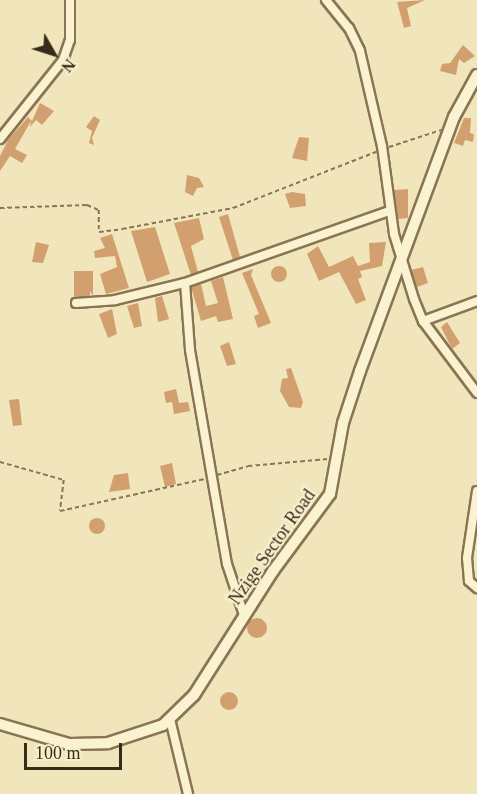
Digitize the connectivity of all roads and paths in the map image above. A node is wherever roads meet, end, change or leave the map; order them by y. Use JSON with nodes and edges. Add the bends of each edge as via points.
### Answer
{"nodes":[{"id":1,"x":70,"y":0,"type":"edge"},
{"id":2,"x":326,"y":0,"type":"edge"},
{"id":3,"x":477,"y":75,"type":"edge"},
{"id":4,"x":451,"y":127,"type":"junction"},
{"id":5,"x":0,"y":139,"type":"edge"},
{"id":6,"x":383,"y":149,"type":"junction"},
{"id":7,"x":0,"y":208,"type":"edge"},
{"id":8,"x":390,"y":211,"type":"junction"},
{"id":9,"x":402,"y":259,"type":"junction"},
{"id":10,"x":185,"y":283,"type":"junction"},
{"id":11,"x":477,"y":301,"type":"edge"},
{"id":12,"x":76,"y":303,"type":"dead end"},
{"id":13,"x":423,"y":321,"type":"junction"},
{"id":14,"x":477,"y":393,"type":"edge"},
{"id":15,"x":338,"y":458,"type":"junction"},
{"id":16,"x":0,"y":462,"type":"edge"},
{"id":17,"x":213,"y":477,"type":"junction"},
{"id":18,"x":477,"y":491,"type":"edge"},
{"id":19,"x":477,"y":588,"type":"edge"},
{"id":20,"x":244,"y":615,"type":"junction"},
{"id":21,"x":170,"y":719,"type":"junction"},
{"id":22,"x":0,"y":724,"type":"edge"},
{"id":23,"x":188,"y":794,"type":"edge"}],
"edges":[{"from":1,"to":5,"type":"street","via":[[70,40],[63,60]]},
{"from":2,"to":6,"type":"street","via":[[355,39]]},
{"from":3,"to":4,"type":"main road","name":"Nzige Sector Road"},
{"from":4,"to":6,"type":"path"},
{"from":4,"to":9,"type":"main road","name":"Nzige Sector Road"},
{"from":6,"to":7,"type":"path","via":[[233,208],[122,229],[98,231],[99,210],[87,205]]},
{"from":6,"to":8,"type":"street"},
{"from":8,"to":9,"type":"street"},
{"from":8,"to":10,"type":"street"},
{"from":9,"to":13,"type":"street"},
{"from":9,"to":15,"type":"main road","name":"Nzige Sector Road","via":[[345,414]]},
{"from":10,"to":12,"type":"street","via":[[115,300]]},
{"from":10,"to":17,"type":"street","via":[[190,350]]},
{"from":11,"to":13,"type":"street"},
{"from":13,"to":14,"type":"street"},
{"from":15,"to":17,"type":"path","via":[[249,466]]},
{"from":15,"to":20,"type":"main road","name":"Nzige Sector Road","via":[[330,494]]},
{"from":16,"to":17,"type":"path","via":[[63,479],[60,511]]},
{"from":17,"to":20,"type":"street","via":[[227,564]]},
{"from":18,"to":19,"type":"street","via":[[466,558],[469,581]]},
{"from":20,"to":21,"type":"main road","name":"Nzige Sector Road","via":[[194,695]]},
{"from":21,"to":22,"type":"main road","name":"Nzige Sector Road","via":[[142,735],[93,744],[56,742]]},
{"from":21,"to":23,"type":"street"}]}
